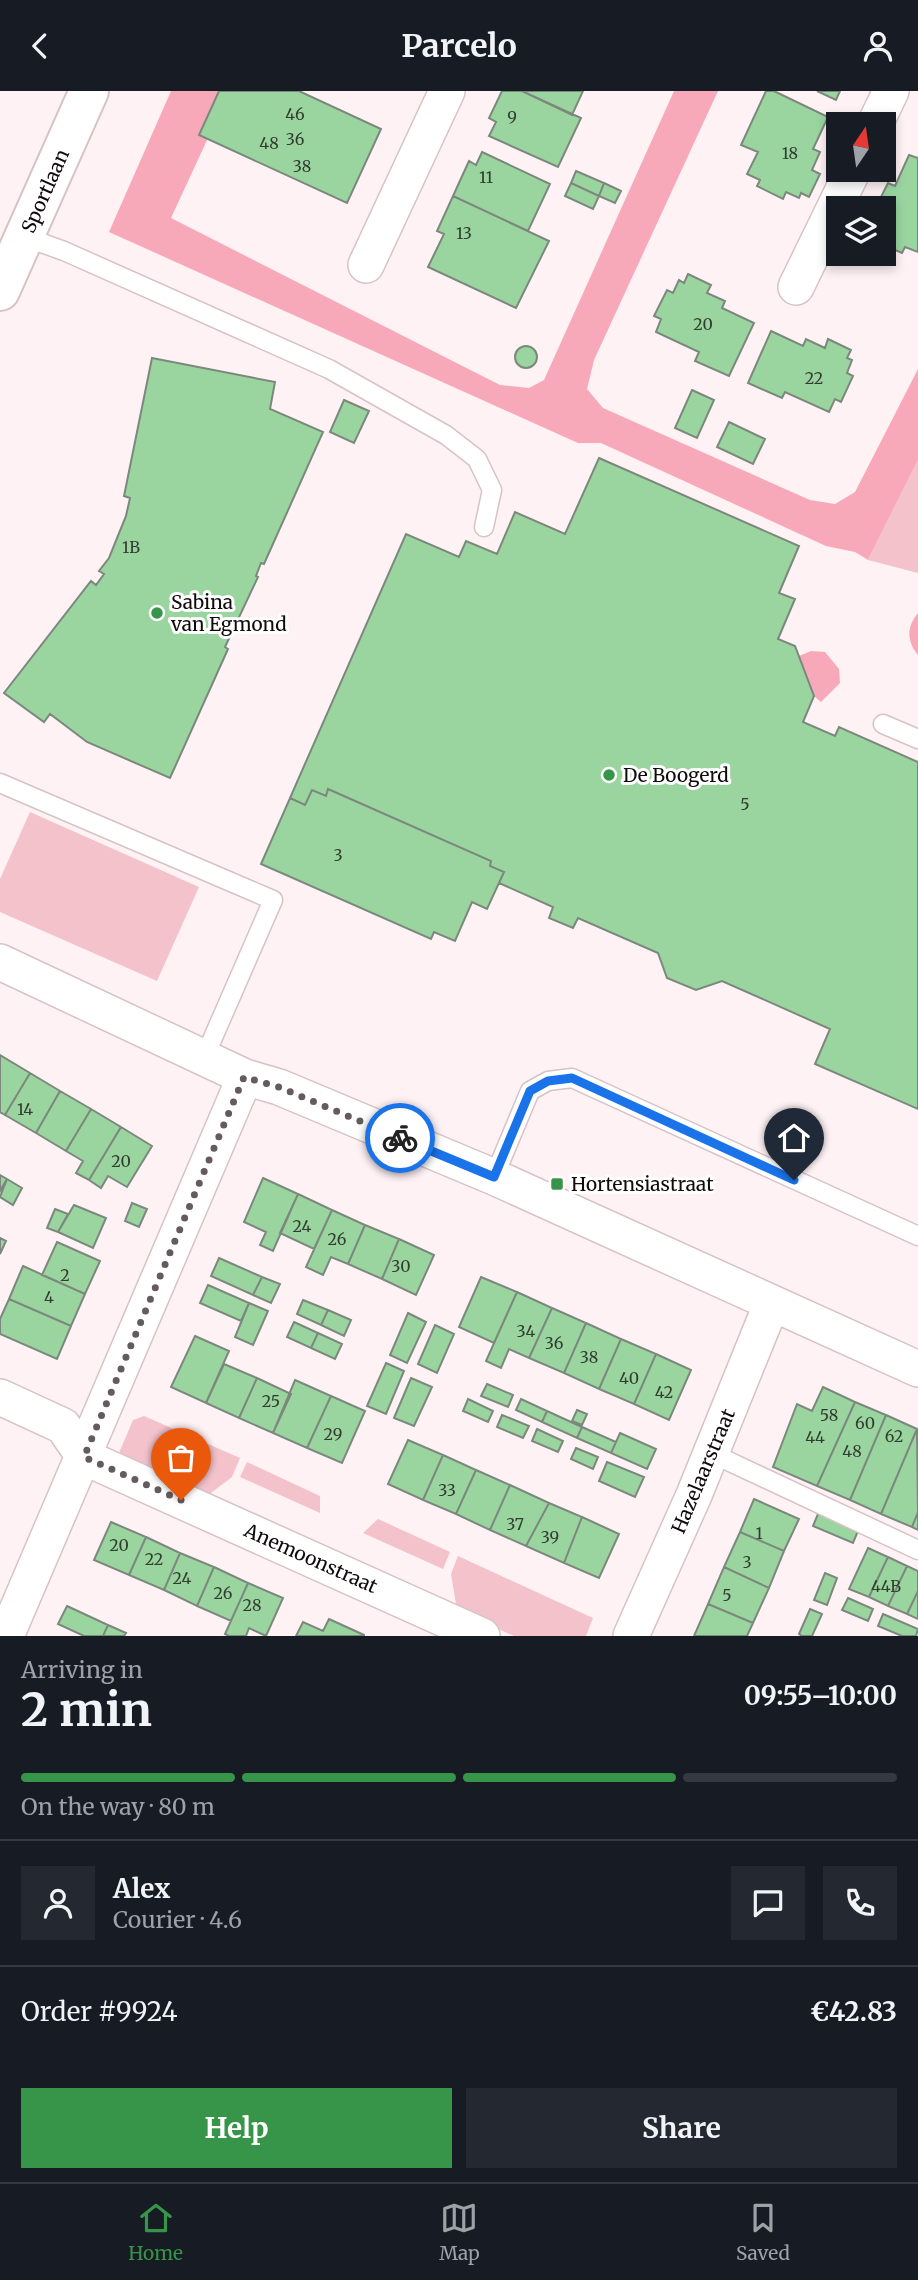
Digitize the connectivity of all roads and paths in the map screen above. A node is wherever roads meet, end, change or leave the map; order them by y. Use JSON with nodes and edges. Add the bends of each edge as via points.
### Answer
{"nodes":[{"id":1,"x":89,"y":91,"type":"edge"},
{"id":2,"x":447,"y":91,"type":"edge"},
{"id":3,"x":891,"y":91,"type":"edge"},
{"id":4,"x":881,"y":112,"type":"edge"},
{"id":5,"x":847,"y":182,"type":"edge"},
{"id":6,"x":25,"y":237,"type":"junction"},
{"id":7,"x":366,"y":265,"type":"dead end"},
{"id":8,"x":796,"y":287,"type":"dead end"},
{"id":9,"x":0,"y":291,"type":"edge"},
{"id":10,"x":484,"y":527,"type":"dead end"},
{"id":11,"x":883,"y":724,"type":"dead end"},
{"id":12,"x":918,"y":739,"type":"edge"},
{"id":13,"x":0,"y":783,"type":"edge"},
{"id":14,"x":0,"y":962,"type":"edge"},
{"id":15,"x":205,"y":1056,"type":"junction"},
{"id":16,"x":244,"y":1077,"type":"junction"},
{"id":17,"x":494,"y":1177,"type":"junction"},
{"id":18,"x":918,"y":1236,"type":"edge"},
{"id":19,"x":771,"y":1305,"type":"junction"},
{"id":20,"x":918,"y":1370,"type":"edge"},
{"id":21,"x":0,"y":1397,"type":"edge"},
{"id":22,"x":711,"y":1454,"type":"junction"},
{"id":23,"x":84,"y":1457,"type":"junction"},
{"id":24,"x":918,"y":1550,"type":"edge"},
{"id":25,"x":6,"y":1636,"type":"edge"},
{"id":26,"x":482,"y":1636,"type":"edge"},
{"id":27,"x":631,"y":1636,"type":"edge"}],
"edges":[{"from":1,"to":6,"type":"street","name":"Sportlaan"},
{"from":2,"to":7,"type":"street"},
{"from":3,"to":4,"type":"street"},
{"from":5,"to":8,"type":"street"},
{"from":6,"to":9,"type":"street","name":"Sportlaan"},
{"from":6,"to":10,"type":"lane","via":[[329,369],[446,435],[477,459],[492,489]]},
{"from":11,"to":12,"type":"lane"},
{"from":13,"to":15,"type":"lane","via":[[273,900]]},
{"from":14,"to":15,"type":"street"},
{"from":15,"to":16,"type":"street"},
{"from":16,"to":17,"type":"street","via":[[279,1087]]},
{"from":16,"to":23,"type":"street"},
{"from":17,"to":18,"type":"lane","via":[[530,1091],[548,1081],[572,1078]]},
{"from":17,"to":19,"type":"street"},
{"from":19,"to":20,"type":"street"},
{"from":19,"to":22,"type":"street","name":"Hazelaarstraat"},
{"from":21,"to":23,"type":"street","via":[[63,1426]]},
{"from":22,"to":24,"type":"lane"},
{"from":22,"to":27,"type":"street","name":"Hazelaarstraat"},
{"from":23,"to":25,"type":"street"},
{"from":23,"to":26,"type":"street","name":"Anemoonstraat"}]}
